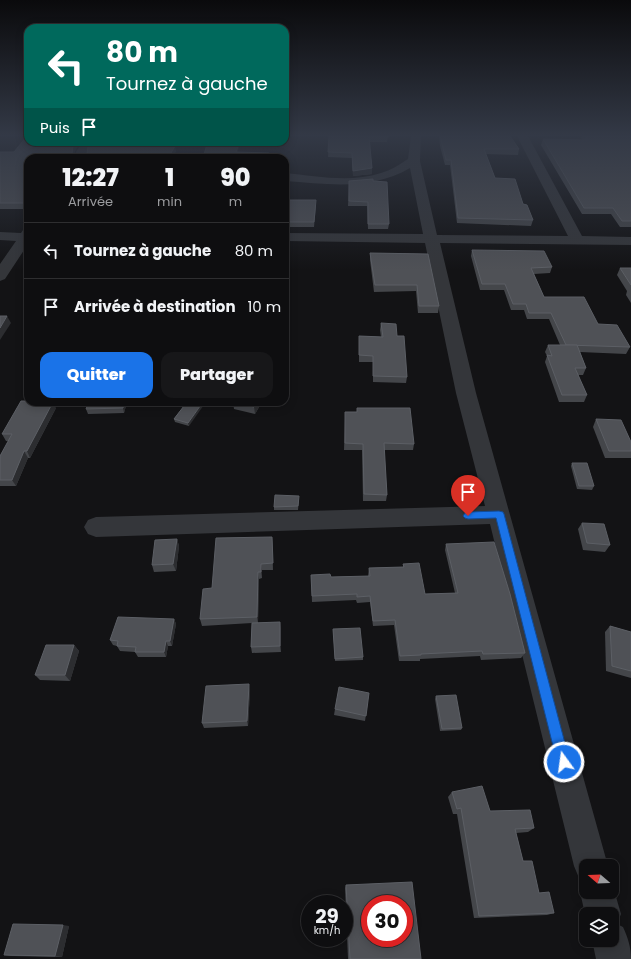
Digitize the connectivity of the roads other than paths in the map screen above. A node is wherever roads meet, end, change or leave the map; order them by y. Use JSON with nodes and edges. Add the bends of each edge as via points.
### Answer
{"nodes":[{"id":1,"x":418,"y":181,"type":"edge"},
{"id":2,"x":546,"y":181,"type":"edge"},
{"id":3,"x":24,"y":235,"type":"edge"},
{"id":4,"x":0,"y":236,"type":"edge"},
{"id":5,"x":289,"y":237,"type":"edge"},
{"id":6,"x":431,"y":238,"type":"junction"},
{"id":7,"x":24,"y":240,"type":"edge"},
{"id":8,"x":578,"y":241,"type":"junction"},
{"id":9,"x":631,"y":241,"type":"edge"},
{"id":10,"x":0,"y":276,"type":"edge"},
{"id":11,"x":499,"y":514,"type":"junction"},
{"id":12,"x":96,"y":527,"type":"dead end"},
{"id":13,"x":589,"y":859,"type":"edge"},
{"id":14,"x":612,"y":947,"type":"edge"},
{"id":15,"x":615,"y":959,"type":"edge"}],
"edges":[{"from":1,"to":6,"type":"street"},
{"from":2,"to":8,"type":"street"},
{"from":3,"to":4,"type":"street"},
{"from":5,"to":6,"type":"street"},
{"from":6,"to":8,"type":"street"},
{"from":6,"to":11,"type":"street","via":[[466,393]]},
{"from":7,"to":10,"type":"street"},
{"from":8,"to":9,"type":"street"},
{"from":11,"to":12,"type":"street"},
{"from":11,"to":13,"type":"street"},
{"from":14,"to":15,"type":"street"}]}
